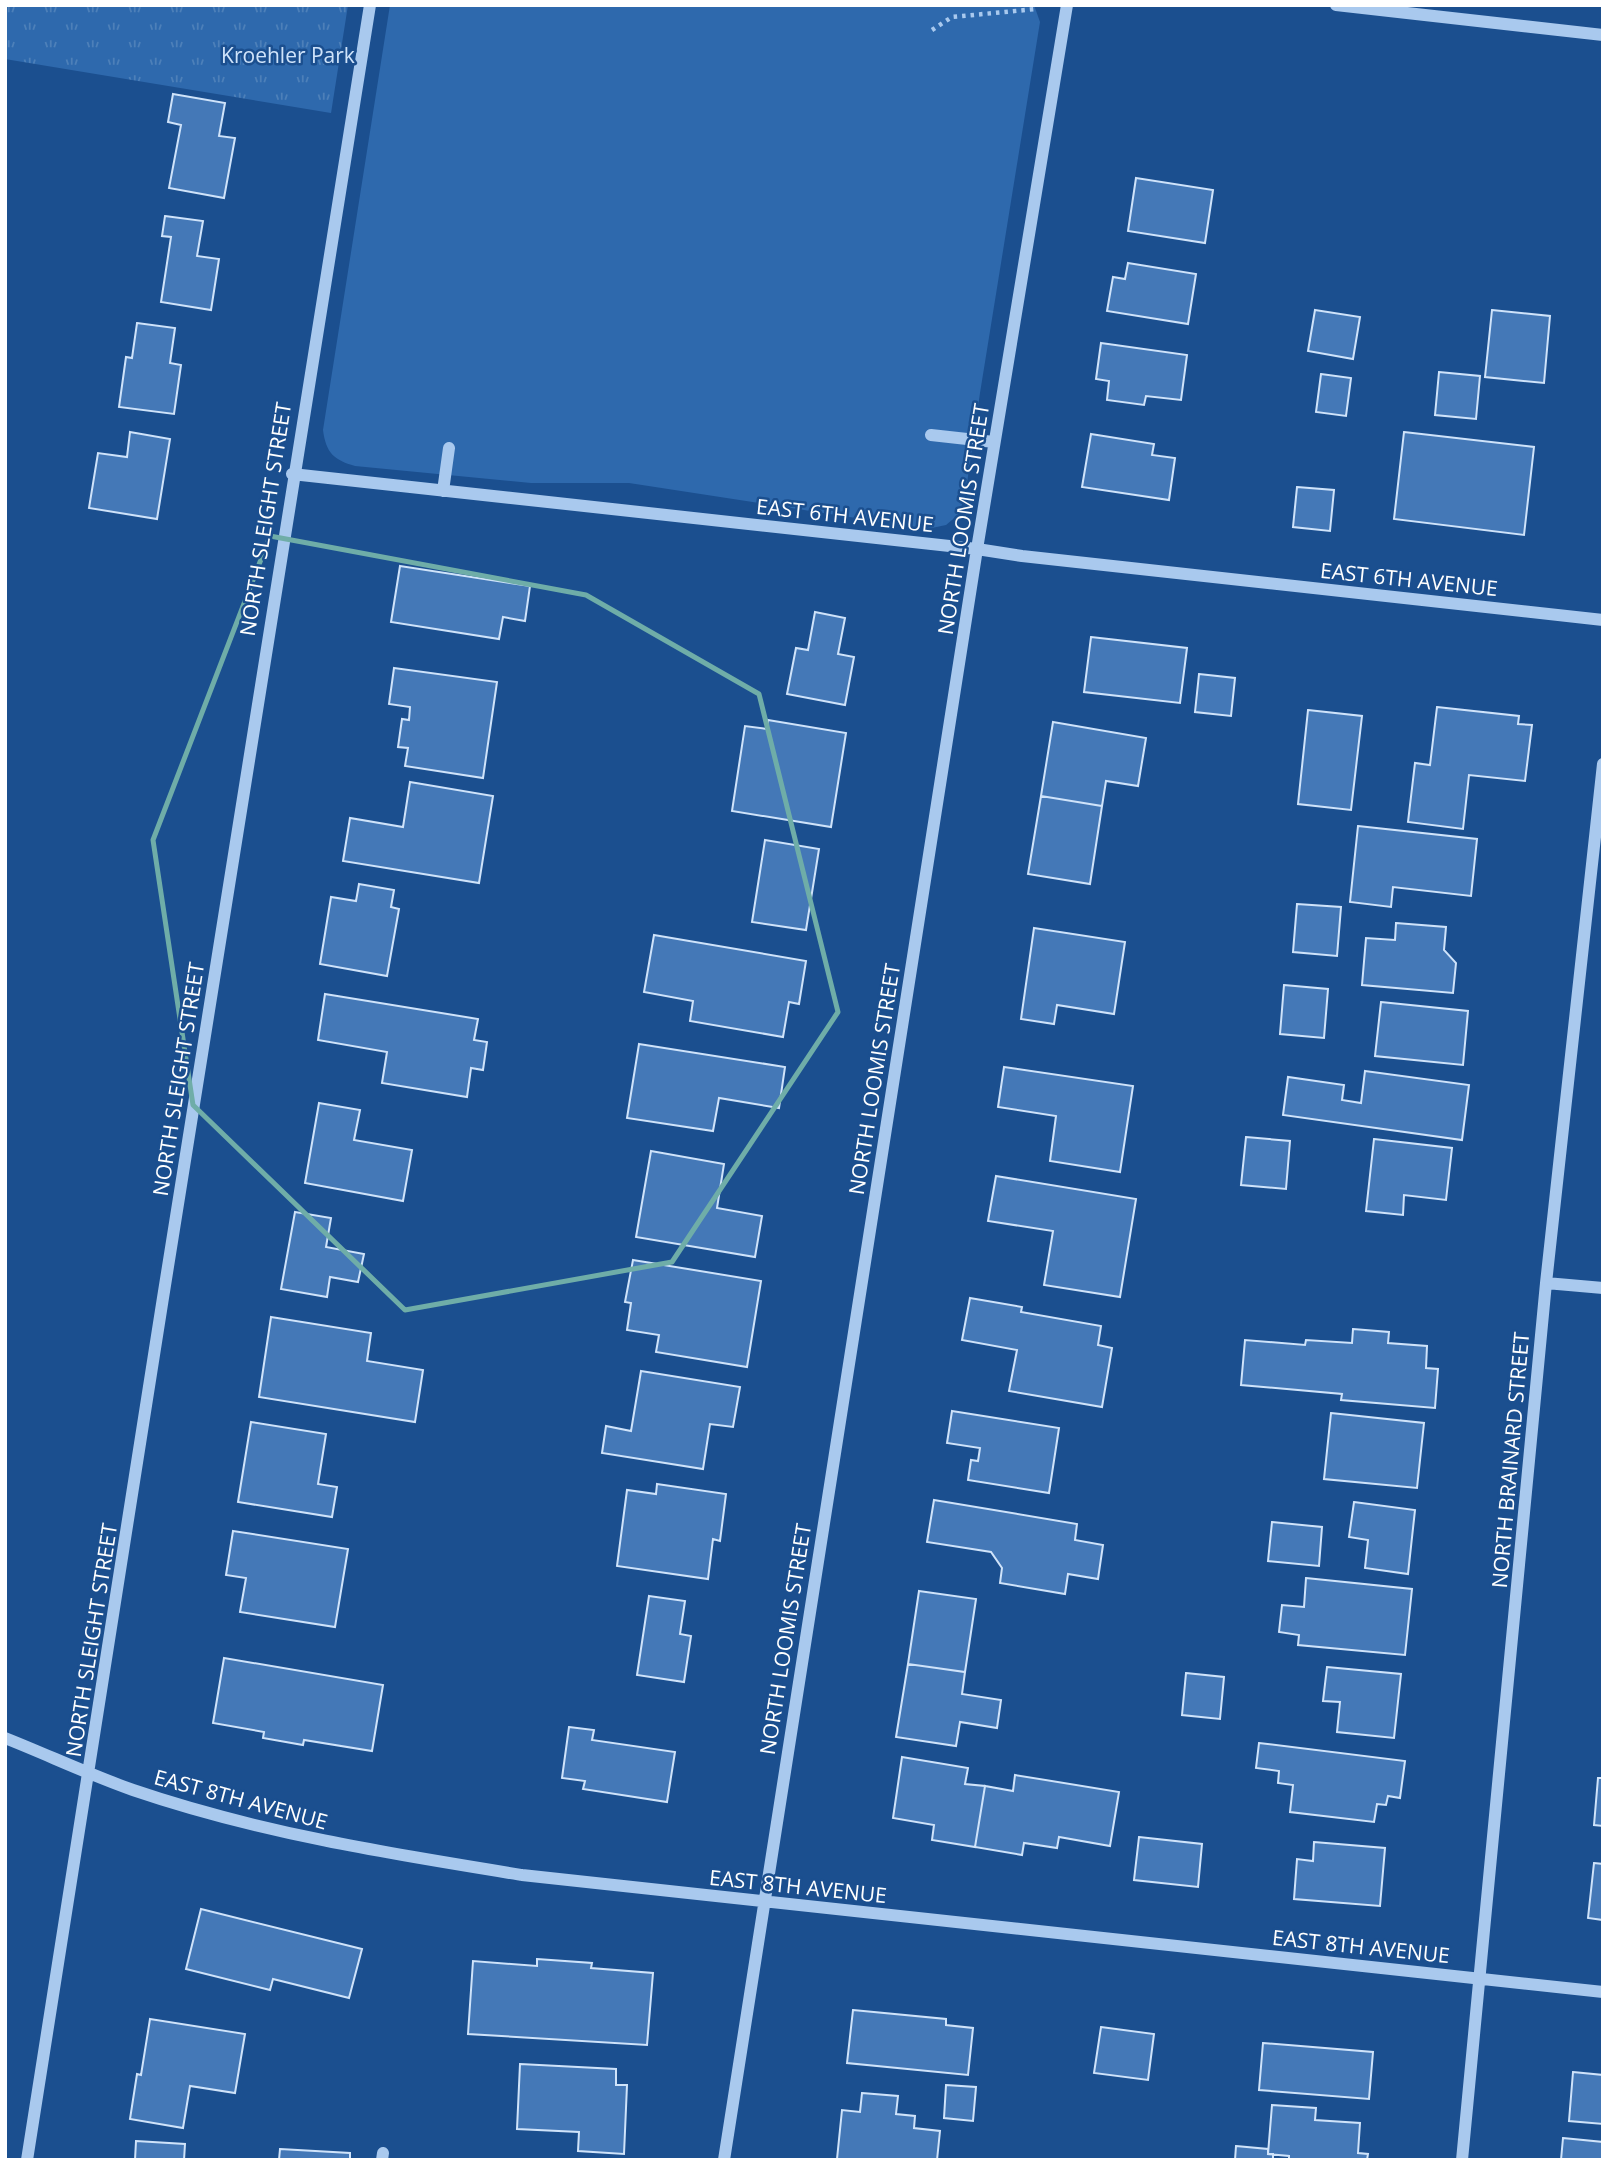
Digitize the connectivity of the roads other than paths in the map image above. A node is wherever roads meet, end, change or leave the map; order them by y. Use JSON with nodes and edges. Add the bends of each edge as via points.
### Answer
{"nodes":[{"id":1,"x":370,"y":5,"type":"edge"},
{"id":2,"x":1067,"y":5,"type":"edge"},
{"id":3,"x":1336,"y":5,"type":"edge"},
{"id":4,"x":1603,"y":35,"type":"edge"},
{"id":5,"x":931,"y":435,"type":"dead end"},
{"id":6,"x":995,"y":442,"type":"junction"},
{"id":7,"x":449,"y":448,"type":"dead end"},
{"id":8,"x":292,"y":474,"type":"junction"},
{"id":9,"x":443,"y":491,"type":"junction"},
{"id":10,"x":977,"y":549,"type":"junction"},
{"id":11,"x":1603,"y":620,"type":"edge"},
{"id":12,"x":1603,"y":764,"type":"edge"},
{"id":13,"x":1546,"y":1283,"type":"junction"},
{"id":14,"x":1603,"y":1288,"type":"edge"},
{"id":15,"x":5,"y":1738,"type":"edge"},
{"id":16,"x":90,"y":1772,"type":"junction"},
{"id":17,"x":763,"y":1902,"type":"junction"},
{"id":18,"x":1480,"y":1978,"type":"junction"},
{"id":19,"x":1603,"y":1992,"type":"edge"},
{"id":20,"x":27,"y":2160,"type":"edge"},
{"id":21,"x":724,"y":2160,"type":"edge"},
{"id":22,"x":1462,"y":2160,"type":"edge"}],
"edges":[{"from":1,"to":8,"type":"street","name":"NORTH SLEIGHT STREET"},
{"from":2,"to":6,"type":"street","name":"NORTH LOOMIS STREET"},
{"from":3,"to":4,"type":"street"},
{"from":5,"to":6,"type":"street"},
{"from":6,"to":10,"type":"street","name":"NORTH LOOMIS STREET"},
{"from":7,"to":9,"type":"street"},
{"from":8,"to":9,"type":"street","name":"EAST 6TH AVENUE"},
{"from":8,"to":16,"type":"street","name":"NORTH SLEIGHT STREET"},
{"from":9,"to":10,"type":"street","name":"EAST 6TH AVENUE"},
{"from":10,"to":11,"type":"street","name":"EAST 6TH AVENUE"},
{"from":10,"to":17,"type":"street","name":"NORTH LOOMIS STREET"},
{"from":12,"to":13,"type":"street","name":"NORTH BRAINARD STREET"},
{"from":13,"to":14,"type":"street"},
{"from":13,"to":18,"type":"street","name":"NORTH BRAINARD STREET"},
{"from":15,"to":16,"type":"street","name":"EAST 8TH AVENUE"},
{"from":16,"to":17,"type":"street","name":"EAST 8TH AVENUE","via":[[139,1792],[359,1849],[522,1875]]},
{"from":16,"to":20,"type":"street","name":"NORTH SLEIGHT STREET"},
{"from":17,"to":18,"type":"street","name":"EAST 8TH AVENUE"},
{"from":17,"to":21,"type":"street","name":"NORTH LOOMIS STREET"},
{"from":18,"to":19,"type":"street","name":"EAST 8TH AVENUE"},
{"from":18,"to":22,"type":"street","name":"NORTH BRAINARD STREET"}]}
